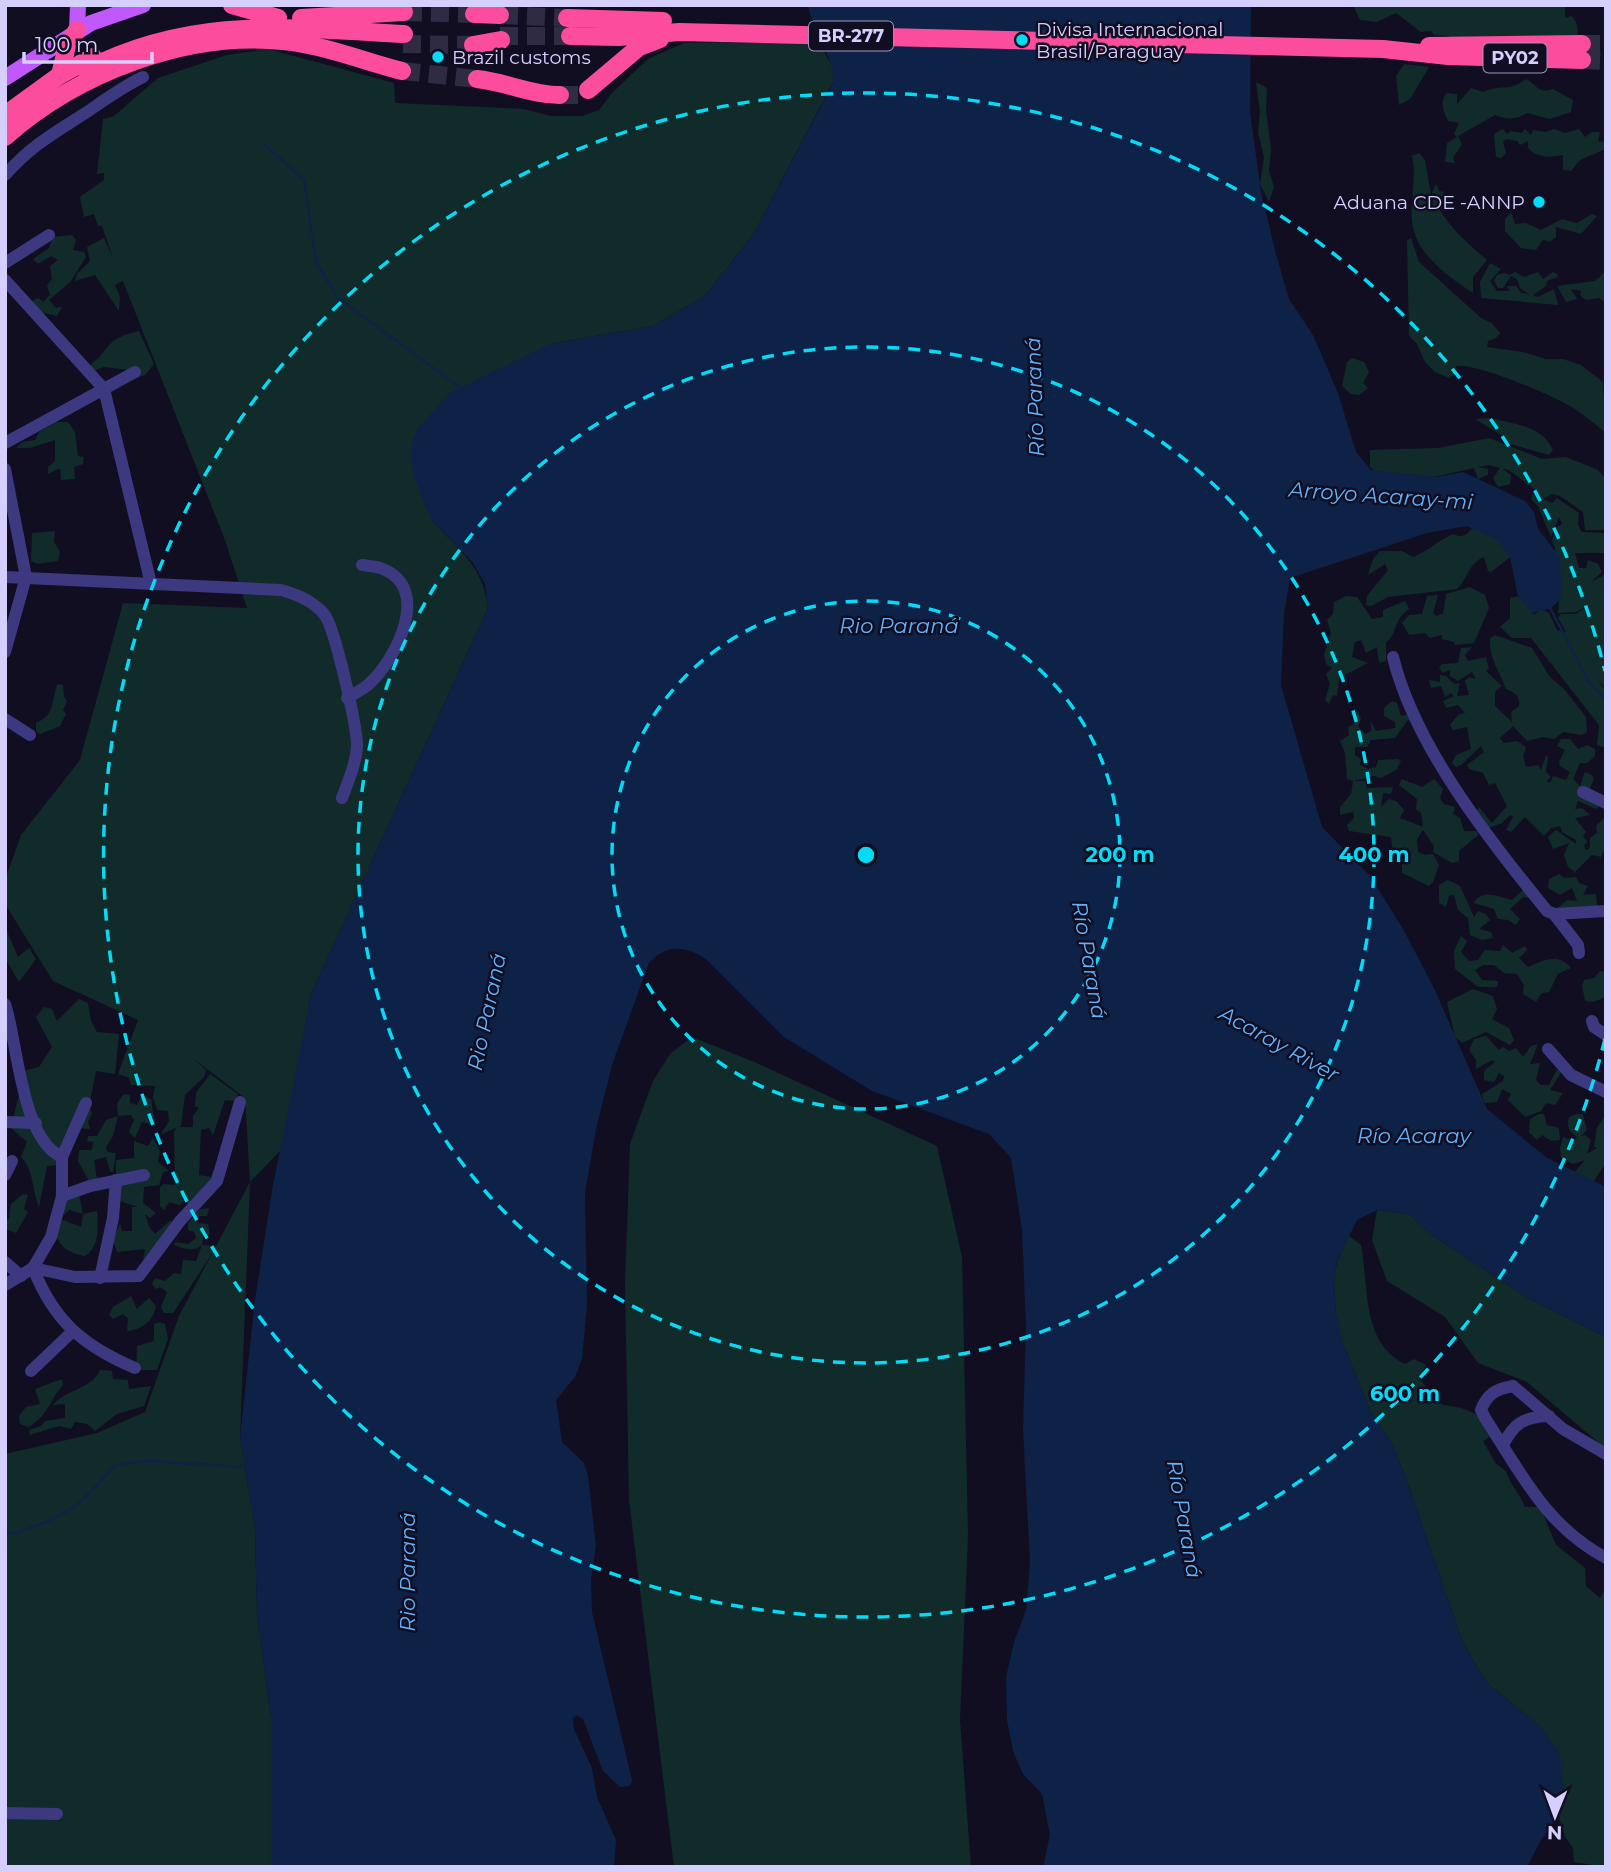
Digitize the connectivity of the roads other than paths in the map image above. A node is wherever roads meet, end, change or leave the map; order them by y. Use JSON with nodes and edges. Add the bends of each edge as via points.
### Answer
{"nodes":[{"id":1,"x":78,"y":5,"type":"edge"},
{"id":2,"x":92,"y":5,"type":"edge"},
{"id":3,"x":143,"y":5,"type":"edge"},
{"id":4,"x":232,"y":5,"type":"edge"},
{"id":5,"x":358,"y":5,"type":"edge"},
{"id":6,"x":647,"y":5,"type":"edge"},
{"id":7,"x":474,"y":14,"type":"tunnel mouth"},
{"id":8,"x":500,"y":15,"type":"tunnel mouth"},
{"id":9,"x":335,"y":16,"type":"junction"},
{"id":10,"x":567,"y":18,"type":"tunnel mouth"},
{"id":11,"x":663,"y":21,"type":"junction"},
{"id":12,"x":280,"y":22,"type":"junction"},
{"id":13,"x":84,"y":27,"type":"junction"},
{"id":14,"x":679,"y":32,"type":"junction"},
{"id":15,"x":570,"y":36,"type":"tunnel mouth"},
{"id":16,"x":375,"y":38,"type":"junction"},
{"id":17,"x":501,"y":38,"type":"tunnel mouth"},
{"id":18,"x":403,"y":39,"type":"tunnel mouth"},
{"id":19,"x":474,"y":40,"type":"tunnel mouth"},
{"id":20,"x":1022,"y":40,"type":"joint"},
{"id":21,"x":1582,"y":52,"type":"tunnel mouth"},
{"id":22,"x":379,"y":64,"type":"junction"},
{"id":23,"x":402,"y":71,"type":"tunnel mouth"},
{"id":24,"x":60,"y":75,"type":"junction"},
{"id":25,"x":5,"y":78,"type":"edge"},
{"id":26,"x":143,"y":78,"type":"dead end"},
{"id":27,"x":477,"y":79,"type":"tunnel mouth"},
{"id":28,"x":588,"y":90,"type":"tunnel mouth"},
{"id":29,"x":560,"y":95,"type":"tunnel mouth"},
{"id":30,"x":5,"y":115,"type":"edge"},
{"id":31,"x":5,"y":125,"type":"edge"},
{"id":32,"x":5,"y":137,"type":"edge"},
{"id":33,"x":5,"y":175,"type":"edge"},
{"id":34,"x":49,"y":235,"type":"dead end"},
{"id":35,"x":5,"y":263,"type":"edge"},
{"id":36,"x":5,"y":280,"type":"edge"},
{"id":37,"x":135,"y":372,"type":"dead end"},
{"id":38,"x":104,"y":389,"type":"junction"},
{"id":39,"x":5,"y":443,"type":"edge"},
{"id":40,"x":5,"y":469,"type":"edge"},
{"id":41,"x":362,"y":565,"type":"dead end"},
{"id":42,"x":5,"y":577,"type":"edge"},
{"id":43,"x":26,"y":577,"type":"junction"},
{"id":44,"x":151,"y":584,"type":"junction"},
{"id":45,"x":5,"y":652,"type":"edge"},
{"id":46,"x":1393,"y":657,"type":"dead end"},
{"id":47,"x":347,"y":698,"type":"junction"},
{"id":48,"x":5,"y":719,"type":"edge"},
{"id":49,"x":30,"y":735,"type":"dead end"},
{"id":50,"x":1583,"y":792,"type":"dead end"},
{"id":51,"x":342,"y":799,"type":"dead end"},
{"id":52,"x":1606,"y":803,"type":"edge"},
{"id":53,"x":1606,"y":911,"type":"edge"},
{"id":54,"x":1554,"y":914,"type":"junction"},
{"id":55,"x":1579,"y":953,"type":"dead end"},
{"id":56,"x":5,"y":1004,"type":"edge"},
{"id":57,"x":1592,"y":1021,"type":"dead end"},
{"id":58,"x":1606,"y":1035,"type":"edge"},
{"id":59,"x":1548,"y":1049,"type":"dead end"},
{"id":60,"x":11,"y":1066,"type":"edge"},
{"id":61,"x":1606,"y":1091,"type":"edge"},
{"id":62,"x":240,"y":1102,"type":"dead end"},
{"id":63,"x":86,"y":1103,"type":"dead end"},
{"id":64,"x":5,"y":1122,"type":"edge"},
{"id":65,"x":36,"y":1123,"type":"junction"},
{"id":66,"x":62,"y":1157,"type":"junction"},
{"id":67,"x":12,"y":1161,"type":"dead end"},
{"id":68,"x":5,"y":1175,"type":"edge"},
{"id":69,"x":144,"y":1175,"type":"dead end"},
{"id":70,"x":116,"y":1180,"type":"junction"},
{"id":71,"x":62,"y":1196,"type":"junction"},
{"id":72,"x":5,"y":1262,"type":"edge"},
{"id":73,"x":33,"y":1268,"type":"junction"},
{"id":74,"x":21,"y":1276,"type":"junction"},
{"id":75,"x":100,"y":1278,"type":"junction"},
{"id":76,"x":5,"y":1285,"type":"edge"},
{"id":77,"x":73,"y":1331,"type":"junction"},
{"id":78,"x":135,"y":1368,"type":"dead end"},
{"id":79,"x":31,"y":1371,"type":"dead end"},
{"id":80,"x":1549,"y":1416,"type":"junction"},
{"id":81,"x":1503,"y":1445,"type":"junction"},
{"id":82,"x":1606,"y":1454,"type":"edge"},
{"id":83,"x":1606,"y":1558,"type":"edge"},
{"id":84,"x":5,"y":1813,"type":"edge"},
{"id":85,"x":57,"y":1815,"type":"dead end"}],
"edges":[{"from":1,"to":13,"type":"main road"},
{"from":2,"to":13,"type":"main road"},
{"from":3,"to":13,"type":"main road"},
{"from":4,"to":12,"type":"highway"},
{"from":5,"to":9,"type":"highway"},
{"from":6,"to":11,"type":"highway"},
{"from":7,"to":8,"type":"highway"},
{"from":9,"to":12,"type":"highway"},
{"from":9,"to":16,"type":"highway","via":[[401,12],[386,20]]},
{"from":10,"to":11,"type":"highway"},
{"from":11,"to":14,"type":"highway"},
{"from":12,"to":16,"type":"highway"},
{"from":12,"to":24,"type":"highway","via":[[235,20],[165,32],[108,51]]},
{"from":12,"to":31,"type":"highway","via":[[149,44],[89,68]]},
{"from":13,"to":24,"type":"highway","via":[[67,46]]},
{"from":13,"to":25,"type":"main road"},
{"from":14,"to":15,"type":"highway","number":"BR-277"},
{"from":14,"to":20,"type":"highway","number":"BR-277"},
{"from":14,"to":28,"type":"highway","via":[[639,47]]},
{"from":16,"to":18,"type":"highway"},
{"from":16,"to":22,"type":"highway"},
{"from":17,"to":19,"type":"highway"},
{"from":20,"to":21,"type":"highway","number":"PY02"},
{"from":22,"to":23,"type":"highway"},
{"from":22,"to":32,"type":"highway","via":[[282,41],[208,44],[157,55],[95,77],[34,113]]},
{"from":24,"to":30,"type":"highway"},
{"from":26,"to":33,"type":"street","via":[[115,90],[48,134]]},
{"from":27,"to":29,"type":"highway"},
{"from":34,"to":35,"type":"street"},
{"from":36,"to":38,"type":"street"},
{"from":37,"to":38,"type":"street"},
{"from":38,"to":39,"type":"street"},
{"from":38,"to":44,"type":"street"},
{"from":40,"to":43,"type":"street"},
{"from":41,"to":47,"type":"street","via":[[383,569],[395,578],[408,603],[402,634],[388,661],[369,684]]},
{"from":42,"to":43,"type":"street"},
{"from":43,"to":44,"type":"street"},
{"from":43,"to":45,"type":"street"},
{"from":44,"to":47,"type":"street","via":[[296,594],[324,614],[334,636]]},
{"from":46,"to":54,"type":"street","via":[[1414,719],[1427,742],[1503,857]]},
{"from":47,"to":51,"type":"street","via":[[357,745]]},
{"from":48,"to":49,"type":"street"},
{"from":50,"to":52,"type":"street"},
{"from":53,"to":54,"type":"street"},
{"from":54,"to":55,"type":"street","via":[[1578,944]]},
{"from":56,"to":60,"type":"street","via":[[14,1035]]},
{"from":57,"to":58,"type":"street"},
{"from":59,"to":61,"type":"street","via":[[1571,1075]]},
{"from":60,"to":65,"type":"street"},
{"from":62,"to":75,"type":"street","via":[[223,1166],[206,1195],[139,1276]]},
{"from":63,"to":66,"type":"street"},
{"from":64,"to":65,"type":"street"},
{"from":65,"to":66,"type":"street","via":[[49,1151]]},
{"from":66,"to":71,"type":"street"},
{"from":67,"to":68,"type":"street"},
{"from":69,"to":70,"type":"street"},
{"from":70,"to":71,"type":"street"},
{"from":70,"to":75,"type":"street","via":[[112,1228]]},
{"from":71,"to":73,"type":"street","via":[[51,1237]]},
{"from":72,"to":74,"type":"street"},
{"from":73,"to":74,"type":"street"},
{"from":73,"to":75,"type":"street"},
{"from":73,"to":77,"type":"street","via":[[45,1299]]},
{"from":74,"to":76,"type":"street"},
{"from":77,"to":78,"type":"street","via":[[91,1346]]},
{"from":77,"to":79,"type":"street"},
{"from":80,"to":81,"type":"street","via":[[1518,1422]]},
{"from":80,"to":81,"type":"street","via":[[1513,1386],[1500,1388],[1486,1397],[1481,1410]]},
{"from":80,"to":82,"type":"street"},
{"from":81,"to":83,"type":"street","via":[[1567,1534]]},
{"from":84,"to":85,"type":"street"}]}
